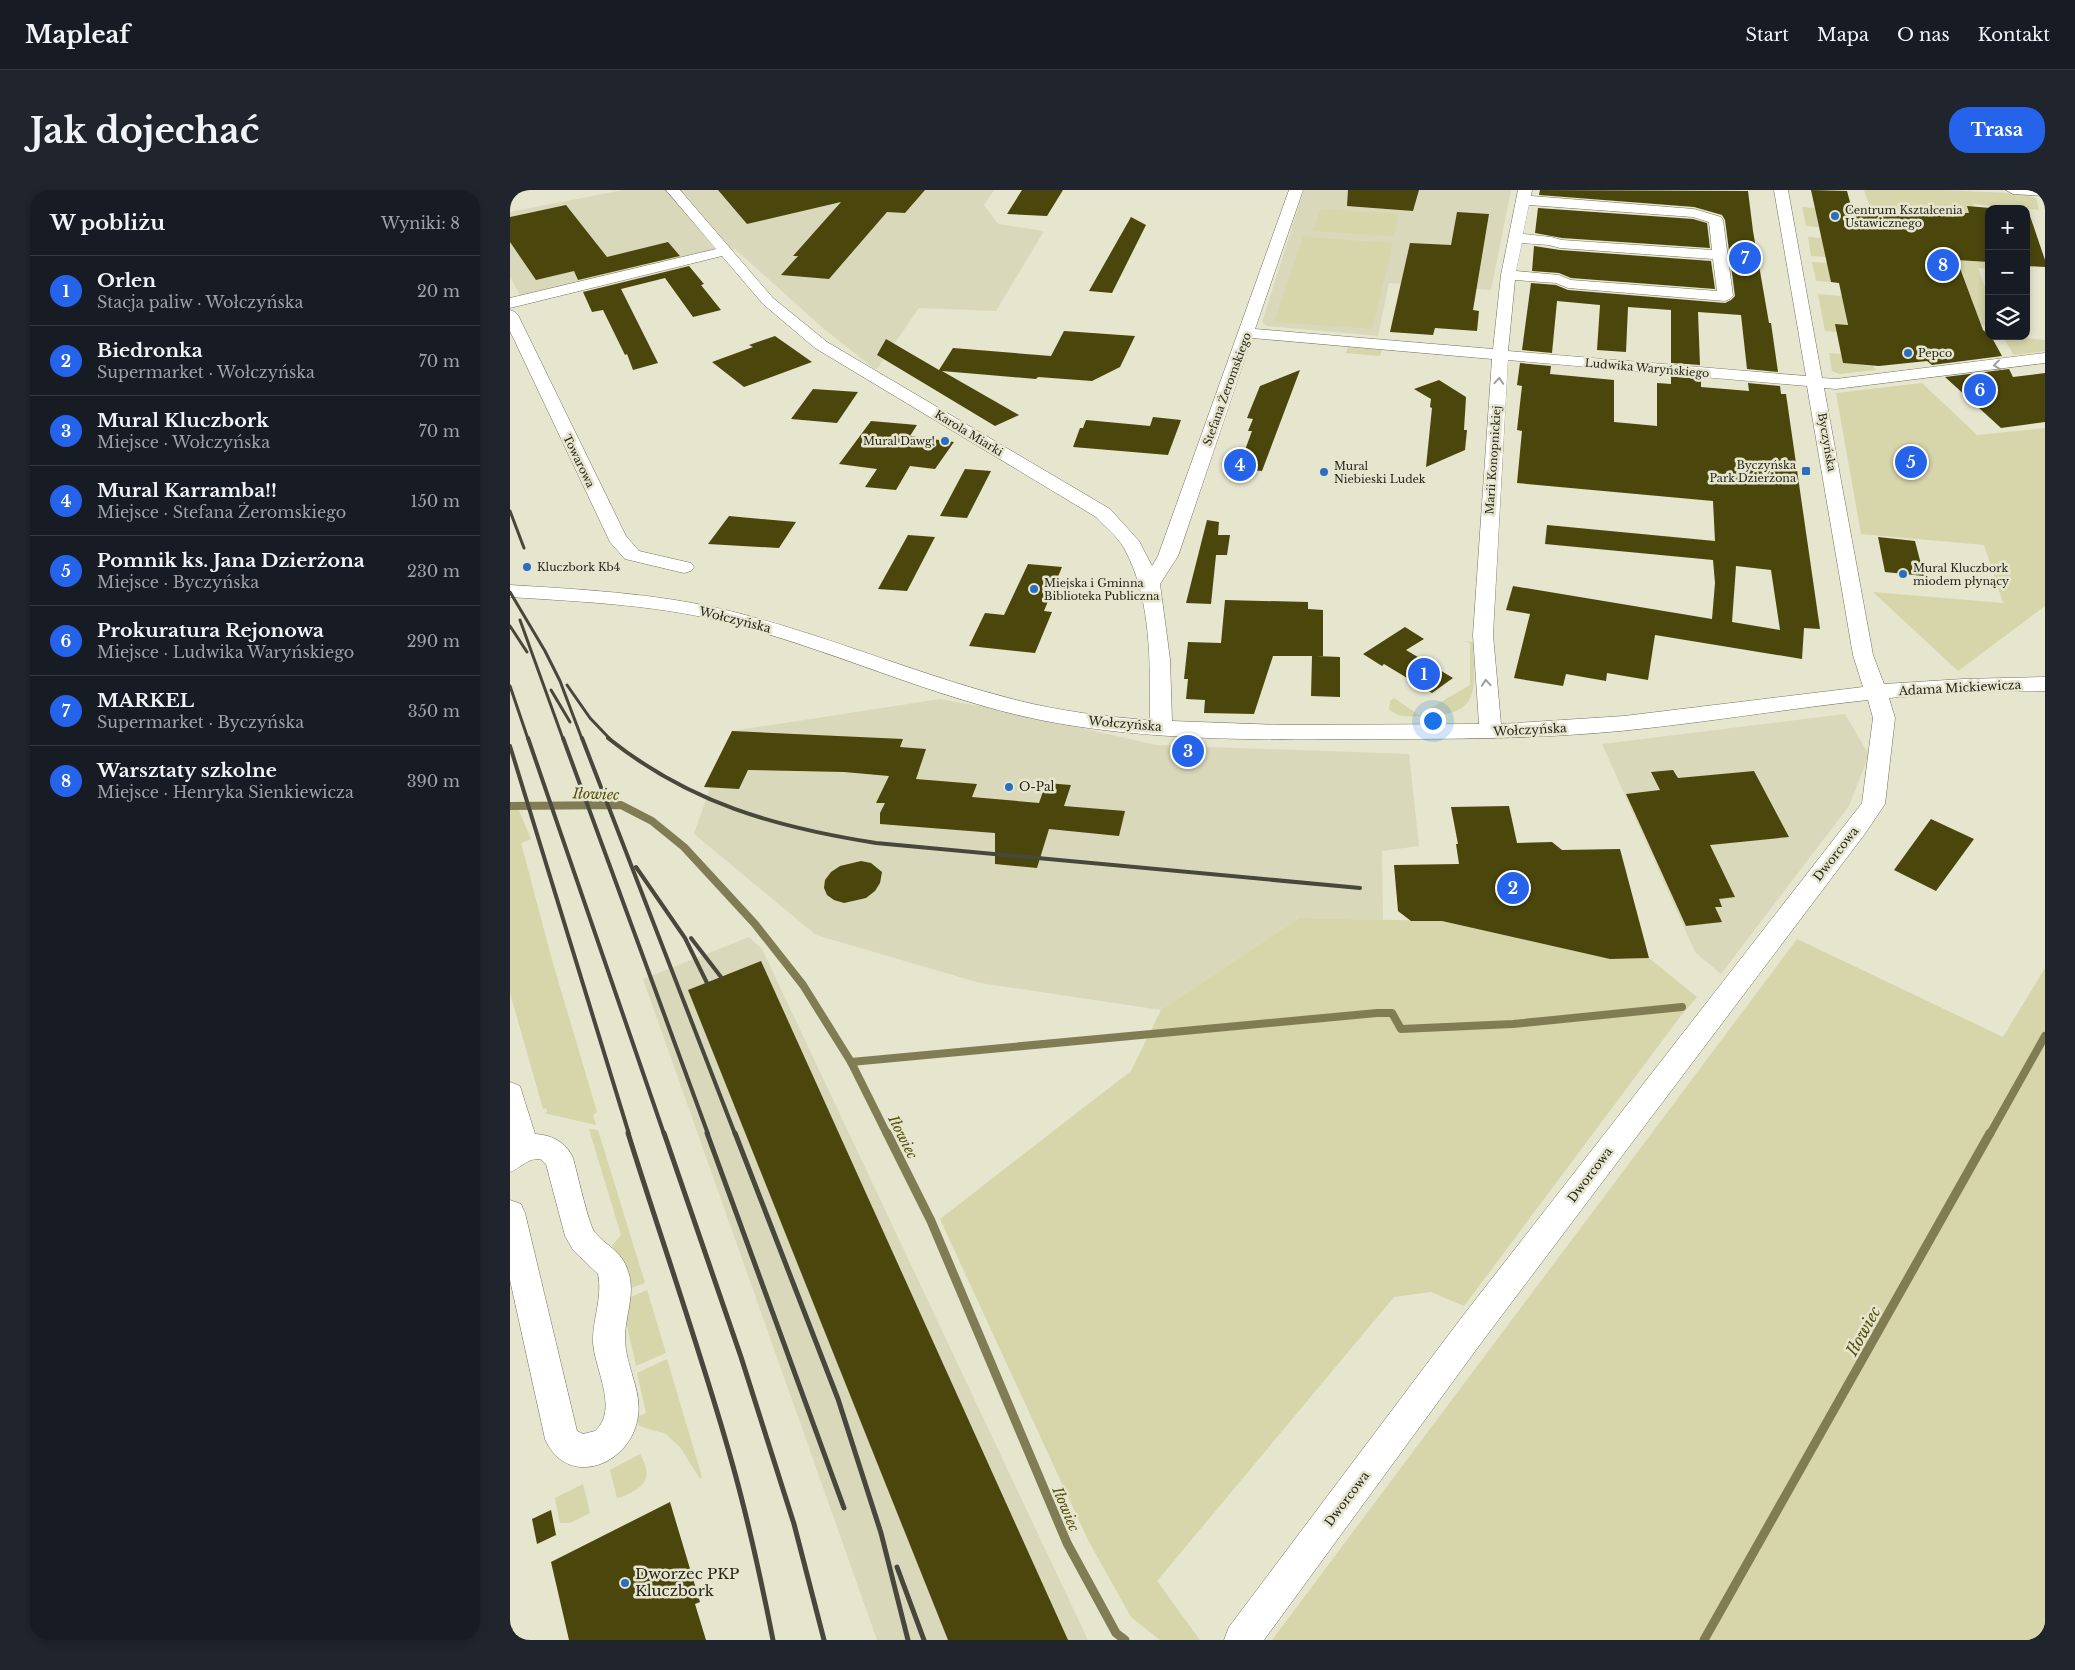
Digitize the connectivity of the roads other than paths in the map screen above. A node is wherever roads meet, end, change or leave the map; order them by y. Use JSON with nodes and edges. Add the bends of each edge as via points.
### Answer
{"nodes":[{"id":1,"x":674,"y":190,"type":"edge"},
{"id":2,"x":1296,"y":190,"type":"edge"},
{"id":3,"x":1781,"y":190,"type":"edge"},
{"id":4,"x":2013,"y":190,"type":"edge"},
{"id":5,"x":2043,"y":191,"type":"edge"},
{"id":6,"x":1524,"y":195,"type":"edge"},
{"id":7,"x":1516,"y":238,"type":"junction"},
{"id":8,"x":725,"y":251,"type":"junction"},
{"id":9,"x":1720,"y":255,"type":"junction"},
{"id":10,"x":1508,"y":275,"type":"junction"},
{"id":11,"x":510,"y":303,"type":"edge"},
{"id":12,"x":510,"y":315,"type":"edge"},
{"id":13,"x":1248,"y":333,"type":"junction"},
{"id":14,"x":1500,"y":355,"type":"junction"},
{"id":15,"x":2045,"y":358,"type":"edge"},
{"id":16,"x":1814,"y":382,"type":"junction"},
{"id":17,"x":684,"y":567,"type":"dead end"},
{"id":18,"x":1150,"y":584,"type":"junction"},
{"id":19,"x":510,"y":591,"type":"edge"},
{"id":20,"x":2045,"y":684,"type":"edge"},
{"id":21,"x":1876,"y":693,"type":"junction"},
{"id":22,"x":1161,"y":728,"type":"junction"},
{"id":23,"x":1491,"y":732,"type":"junction"},
{"id":24,"x":510,"y":1094,"type":"edge"},
{"id":25,"x":517,"y":1154,"type":"edge"},
{"id":26,"x":510,"y":1213,"type":"edge"},
{"id":27,"x":1242,"y":1640,"type":"edge"}],
"edges":[{"from":1,"to":8,"type":"street","name":"Karola Miarki"},
{"from":2,"to":13,"type":"street","name":"Stefana Żeromskiego"},
{"from":3,"to":16,"type":"street","name":"Byczyńska"},
{"from":4,"to":5,"type":"street"},
{"from":6,"to":7,"type":"street","name":"Marii Konopnickiej"},
{"from":6,"to":9,"type":"street","via":[[1694,213],[1716,220]]},
{"from":7,"to":9,"type":"street"},
{"from":7,"to":10,"type":"street","name":"Marii Konopnickiej"},
{"from":8,"to":11,"type":"street"},
{"from":8,"to":18,"type":"street","name":"Karola Miarki","via":[[768,301],[821,345],[1103,512],[1132,546]]},
{"from":9,"to":10,"type":"street","via":[[1725,296],[1568,284],[1559,279]]},
{"from":10,"to":14,"type":"street","name":"Marii Konopnickiej"},
{"from":12,"to":17,"type":"street","name":"Towarowa","via":[[616,538],[632,555]]},
{"from":13,"to":14,"type":"street","name":"Ludwika Waryńskiego"},
{"from":13,"to":18,"type":"street","name":"Stefana Żeromskiego","via":[[1168,556]]},
{"from":14,"to":16,"type":"street","name":"Ludwika Waryńskiego"},
{"from":23,"to":14,"type":"street","name":"Marii Konopnickiej","one_way":true,"via":[[1483,635]]},
{"from":15,"to":16,"type":"street","name":"Ludwika Waryńskiego","one_way":true,"via":[[1844,383]]},
{"from":16,"to":21,"type":"street","name":"Byczyńska","via":[[1863,655]]},
{"from":18,"to":22,"type":"street","name":"Karola Miarki","via":[[1160,659]]},
{"from":19,"to":22,"type":"street","name":"Wołczyńska","via":[[684,608],[740,619],[896,671],[1043,714]]},
{"from":20,"to":21,"type":"street","name":"Adama Mickiewicza","via":[[1934,687]]},
{"from":21,"to":23,"type":"street","name":"Wołczyńska","via":[[1610,724]]},
{"from":21,"to":27,"type":"street","name":"Dworcowa","via":[[1884,718],[1873,804],[1486,1312]]},
{"from":22,"to":23,"type":"street","name":"Wołczyńska","via":[[1301,733]]},
{"from":24,"to":25,"type":"street"},
{"from":25,"to":26,"type":"street","via":[[546,1147],[554,1151],[559,1158],[580,1236],[612,1268],[616,1299],[611,1321],[610,1354],[624,1412],[617,1434],[597,1449],[575,1450],[562,1439]]}]}
